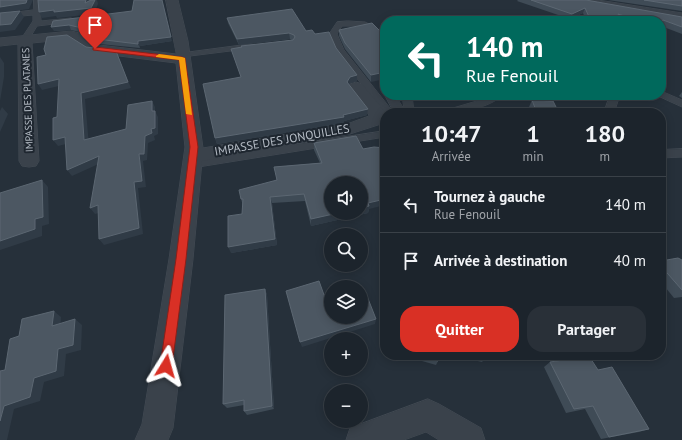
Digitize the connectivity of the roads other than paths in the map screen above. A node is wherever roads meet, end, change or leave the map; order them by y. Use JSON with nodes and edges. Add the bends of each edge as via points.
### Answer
{"nodes":[{"id":1,"x":37,"y":0,"type":"edge"},
{"id":2,"x":172,"y":0,"type":"edge"},
{"id":3,"x":577,"y":0,"type":"edge"},
{"id":4,"x":37,"y":12,"type":"junction"},
{"id":5,"x":0,"y":16,"type":"edge"},
{"id":6,"x":682,"y":17,"type":"edge"},
{"id":7,"x":83,"y":19,"type":"edge"},
{"id":8,"x":35,"y":24,"type":"junction"},
{"id":9,"x":365,"y":24,"type":"edge"},
{"id":10,"x":24,"y":39,"type":"junction"},
{"id":11,"x":0,"y":42,"type":"edge"},
{"id":12,"x":258,"y":45,"type":"edge"},
{"id":13,"x":182,"y":57,"type":"junction"},
{"id":14,"x":356,"y":87,"type":"dead end"},
{"id":15,"x":666,"y":96,"type":"edge"},
{"id":16,"x":490,"y":100,"type":"edge"},
{"id":17,"x":682,"y":104,"type":"edge"},
{"id":18,"x":385,"y":108,"type":"edge"},
{"id":19,"x":464,"y":108,"type":"edge"},
{"id":20,"x":380,"y":135,"type":"edge"},
{"id":21,"x":682,"y":153,"type":"edge"},
{"id":22,"x":666,"y":154,"type":"edge"},
{"id":23,"x":192,"y":160,"type":"junction"},
{"id":24,"x":29,"y":161,"type":"dead end"},
{"id":25,"x":151,"y":440,"type":"edge"},
{"id":26,"x":362,"y":440,"type":"edge"},
{"id":27,"x":468,"y":440,"type":"edge"}],
"edges":[{"from":1,"to":4,"type":"lane"},
{"from":2,"to":13,"type":"street"},
{"from":3,"to":6,"type":"street"},
{"from":4,"to":5,"type":"lane"},
{"from":4,"to":8,"type":"lane"},
{"from":7,"to":8,"type":"lane"},
{"from":8,"to":10,"type":"lane"},
{"from":9,"to":18,"type":"lane","via":[[340,24],[333,34],[340,51]]},
{"from":10,"to":11,"type":"street"},
{"from":10,"to":13,"type":"street","via":[[71,35],[95,49]]},
{"from":10,"to":24,"type":"street","name":"IMPASSE DES PLATANES"},
{"from":12,"to":13,"type":"lane"},
{"from":13,"to":23,"type":"street","via":[[194,147]]},
{"from":14,"to":23,"type":"street","name":"IMPASSE DES JONQUILLES","via":[[378,115],[375,120],[350,129]]},
{"from":15,"to":17,"type":"lane"},
{"from":16,"to":19,"type":"lane"},
{"from":20,"to":23,"type":"lane"},
{"from":21,"to":22,"type":"lane"},
{"from":23,"to":25,"type":"street","via":[[157,428]]},
{"from":26,"to":27,"type":"street","via":[[428,415]]}]}
